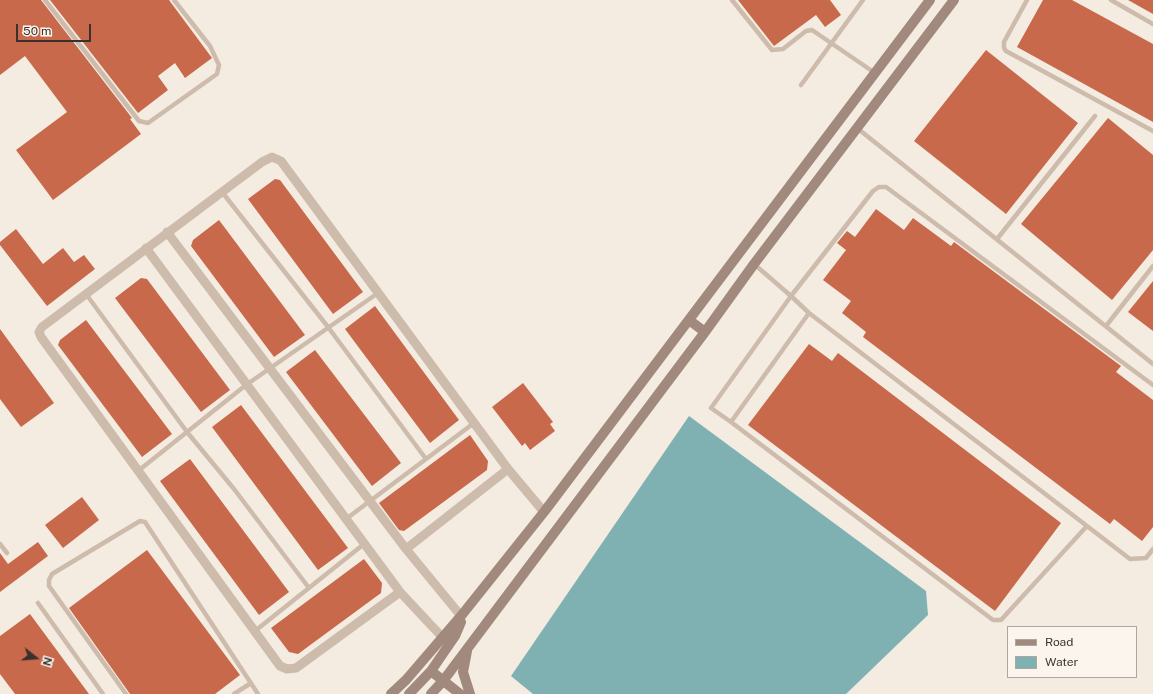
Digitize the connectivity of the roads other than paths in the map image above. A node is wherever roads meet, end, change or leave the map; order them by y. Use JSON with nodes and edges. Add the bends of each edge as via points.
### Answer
{"nodes":[{"id":1,"x":45,"y":0,"type":"edge"},
{"id":2,"x":174,"y":0,"type":"edge"},
{"id":3,"x":732,"y":0,"type":"edge"},
{"id":4,"x":863,"y":0,"type":"edge"},
{"id":5,"x":930,"y":0,"type":"edge"},
{"id":6,"x":954,"y":0,"type":"edge"},
{"id":7,"x":1027,"y":0,"type":"edge"},
{"id":8,"x":1111,"y":0,"type":"edge"},
{"id":9,"x":1153,"y":24,"type":"edge"},
{"id":10,"x":832,"y":43,"type":"junction"},
{"id":11,"x":875,"y":73,"type":"junction"},
{"id":12,"x":800,"y":85,"type":"dead end"},
{"id":13,"x":1095,"y":116,"type":"dead end"},
{"id":14,"x":857,"y":128,"type":"junction"},
{"id":15,"x":1153,"y":132,"type":"edge"},
{"id":16,"x":222,"y":192,"type":"junction"},
{"id":17,"x":167,"y":232,"type":"junction"},
{"id":18,"x":997,"y":239,"type":"junction"},
{"id":19,"x":146,"y":248,"type":"junction"},
{"id":20,"x":754,"y":264,"type":"junction"},
{"id":21,"x":1153,"y":266,"type":"edge"},
{"id":22,"x":378,"y":293,"type":"junction"},
{"id":23,"x":86,"y":294,"type":"junction"},
{"id":24,"x":791,"y":296,"type":"junction"},
{"id":25,"x":809,"y":313,"type":"junction"},
{"id":26,"x":689,"y":320,"type":"junction"},
{"id":27,"x":1106,"y":326,"type":"junction"},
{"id":28,"x":328,"y":327,"type":"junction"},
{"id":29,"x":704,"y":332,"type":"junction"},
{"id":30,"x":1153,"y":364,"type":"edge"},
{"id":31,"x":269,"y":368,"type":"junction"},
{"id":32,"x":246,"y":385,"type":"junction"},
{"id":33,"x":1153,"y":386,"type":"edge"},
{"id":34,"x":474,"y":422,"type":"junction"},
{"id":35,"x":731,"y":422,"type":"junction"},
{"id":36,"x":187,"y":432,"type":"junction"},
{"id":37,"x":426,"y":459,"type":"junction"},
{"id":38,"x":508,"y":469,"type":"junction"},
{"id":39,"x":138,"y":471,"type":"junction"},
{"id":40,"x":370,"y":502,"type":"junction"},
{"id":41,"x":544,"y":512,"type":"junction"},
{"id":42,"x":346,"y":519,"type":"junction"},
{"id":43,"x":1086,"y":526,"type":"junction"},
{"id":44,"x":0,"y":544,"type":"edge"},
{"id":45,"x":364,"y":544,"type":"junction"},
{"id":46,"x":406,"y":549,"type":"junction"},
{"id":47,"x":1153,"y":549,"type":"edge"},
{"id":48,"x":7,"y":553,"type":"dead end"},
{"id":49,"x":309,"y":588,"type":"junction"},
{"id":50,"x":400,"y":592,"type":"junction"},
{"id":51,"x":38,"y":603,"type":"dead end"},
{"id":52,"x":464,"y":612,"type":"junction"},
{"id":53,"x":255,"y":631,"type":"junction"},
{"id":54,"x":443,"y":638,"type":"junction"},
{"id":55,"x":467,"y":649,"type":"junction"},
{"id":56,"x":431,"y":671,"type":"junction"},
{"id":57,"x":443,"y":681,"type":"junction"},
{"id":58,"x":251,"y":683,"type":"junction"},
{"id":59,"x":417,"y":687,"type":"junction"},
{"id":60,"x":103,"y":694,"type":"edge"},
{"id":61,"x":126,"y":694,"type":"edge"},
{"id":62,"x":234,"y":694,"type":"edge"},
{"id":63,"x":258,"y":694,"type":"edge"},
{"id":64,"x":391,"y":694,"type":"edge"},
{"id":65,"x":409,"y":694,"type":"edge"},
{"id":66,"x":425,"y":694,"type":"edge"},
{"id":67,"x":431,"y":694,"type":"edge"},
{"id":68,"x":460,"y":694,"type":"edge"},
{"id":69,"x":470,"y":694,"type":"edge"}],
"edges":[{"from":1,"to":2,"type":"lane","via":[[139,121],[148,123],[217,74],[219,65],[210,46]]},
{"from":3,"to":10,"type":"lane","via":[[772,50],[783,49],[806,31],[812,30]]},
{"from":4,"to":10,"type":"lane"},
{"from":5,"to":11,"type":"street"},
{"from":6,"to":14,"type":"street"},
{"from":7,"to":15,"type":"lane","via":[[1004,42],[1006,51]]},
{"from":8,"to":9,"type":"lane"},
{"from":10,"to":11,"type":"lane"},
{"from":10,"to":12,"type":"lane"},
{"from":11,"to":26,"type":"street"},
{"from":13,"to":18,"type":"lane"},
{"from":14,"to":18,"type":"lane"},
{"from":14,"to":20,"type":"street"},
{"from":16,"to":17,"type":"street"},
{"from":16,"to":22,"type":"street","via":[[262,162],[272,157],[281,161]]},
{"from":16,"to":28,"type":"lane"},
{"from":17,"to":19,"type":"street"},
{"from":17,"to":31,"type":"street"},
{"from":18,"to":27,"type":"lane"},
{"from":19,"to":23,"type":"street"},
{"from":19,"to":32,"type":"street"},
{"from":20,"to":24,"type":"lane"},
{"from":20,"to":29,"type":"street"},
{"from":21,"to":27,"type":"lane"},
{"from":22,"to":28,"type":"lane"},
{"from":22,"to":34,"type":"street"},
{"from":23,"to":36,"type":"lane"},
{"from":23,"to":39,"type":"street","via":[[42,327],[39,332]]},
{"from":24,"to":25,"type":"lane"},
{"from":24,"to":33,"type":"lane","via":[[873,191],[886,187]]},
{"from":24,"to":35,"type":"lane","via":[[711,408]]},
{"from":25,"to":35,"type":"lane"},
{"from":25,"to":43,"type":"lane"},
{"from":26,"to":29,"type":"street"},
{"from":26,"to":41,"type":"street"},
{"from":27,"to":30,"type":"lane"},
{"from":28,"to":31,"type":"lane"},
{"from":28,"to":37,"type":"lane"},
{"from":29,"to":55,"type":"street"},
{"from":31,"to":32,"type":"lane"},
{"from":31,"to":40,"type":"street"},
{"from":32,"to":36,"type":"lane"},
{"from":32,"to":42,"type":"street"},
{"from":34,"to":37,"type":"lane"},
{"from":34,"to":38,"type":"street"},
{"from":35,"to":43,"type":"lane","via":[[993,620],[1001,620]]},
{"from":36,"to":39,"type":"lane"},
{"from":36,"to":49,"type":"lane","via":[[234,488]]},
{"from":37,"to":40,"type":"lane"},
{"from":38,"to":41,"type":"street"},
{"from":38,"to":46,"type":"street"},
{"from":39,"to":53,"type":"street"},
{"from":40,"to":42,"type":"lane"},
{"from":40,"to":46,"type":"street"},
{"from":41,"to":52,"type":"street"},
{"from":42,"to":45,"type":"street"},
{"from":43,"to":47,"type":"lane","via":[[1130,559],[1146,558]]},
{"from":44,"to":48,"type":"lane"},
{"from":45,"to":49,"type":"lane"},
{"from":45,"to":50,"type":"street"},
{"from":46,"to":52,"type":"street"},
{"from":49,"to":53,"type":"lane"},
{"from":50,"to":53,"type":"street","via":[[296,668],[287,669],[280,666]]},
{"from":50,"to":54,"type":"street"},
{"from":51,"to":60,"type":"lane"},
{"from":52,"to":54,"type":"street"},
{"from":52,"to":56,"type":"street","via":[[455,636]]},
{"from":54,"to":64,"type":"street"},
{"from":55,"to":57,"type":"street"},
{"from":55,"to":69,"type":"street","via":[[463,672]]},
{"from":56,"to":57,"type":"street"},
{"from":56,"to":59,"type":"street"},
{"from":57,"to":67,"type":"street"},
{"from":57,"to":68,"type":"street"},
{"from":58,"to":61,"type":"lane","via":[[145,522],[140,520],[52,574],[49,580],[50,586]]},
{"from":58,"to":62,"type":"lane"},
{"from":58,"to":63,"type":"lane"},
{"from":59,"to":65,"type":"street"},
{"from":59,"to":66,"type":"street"}]}
